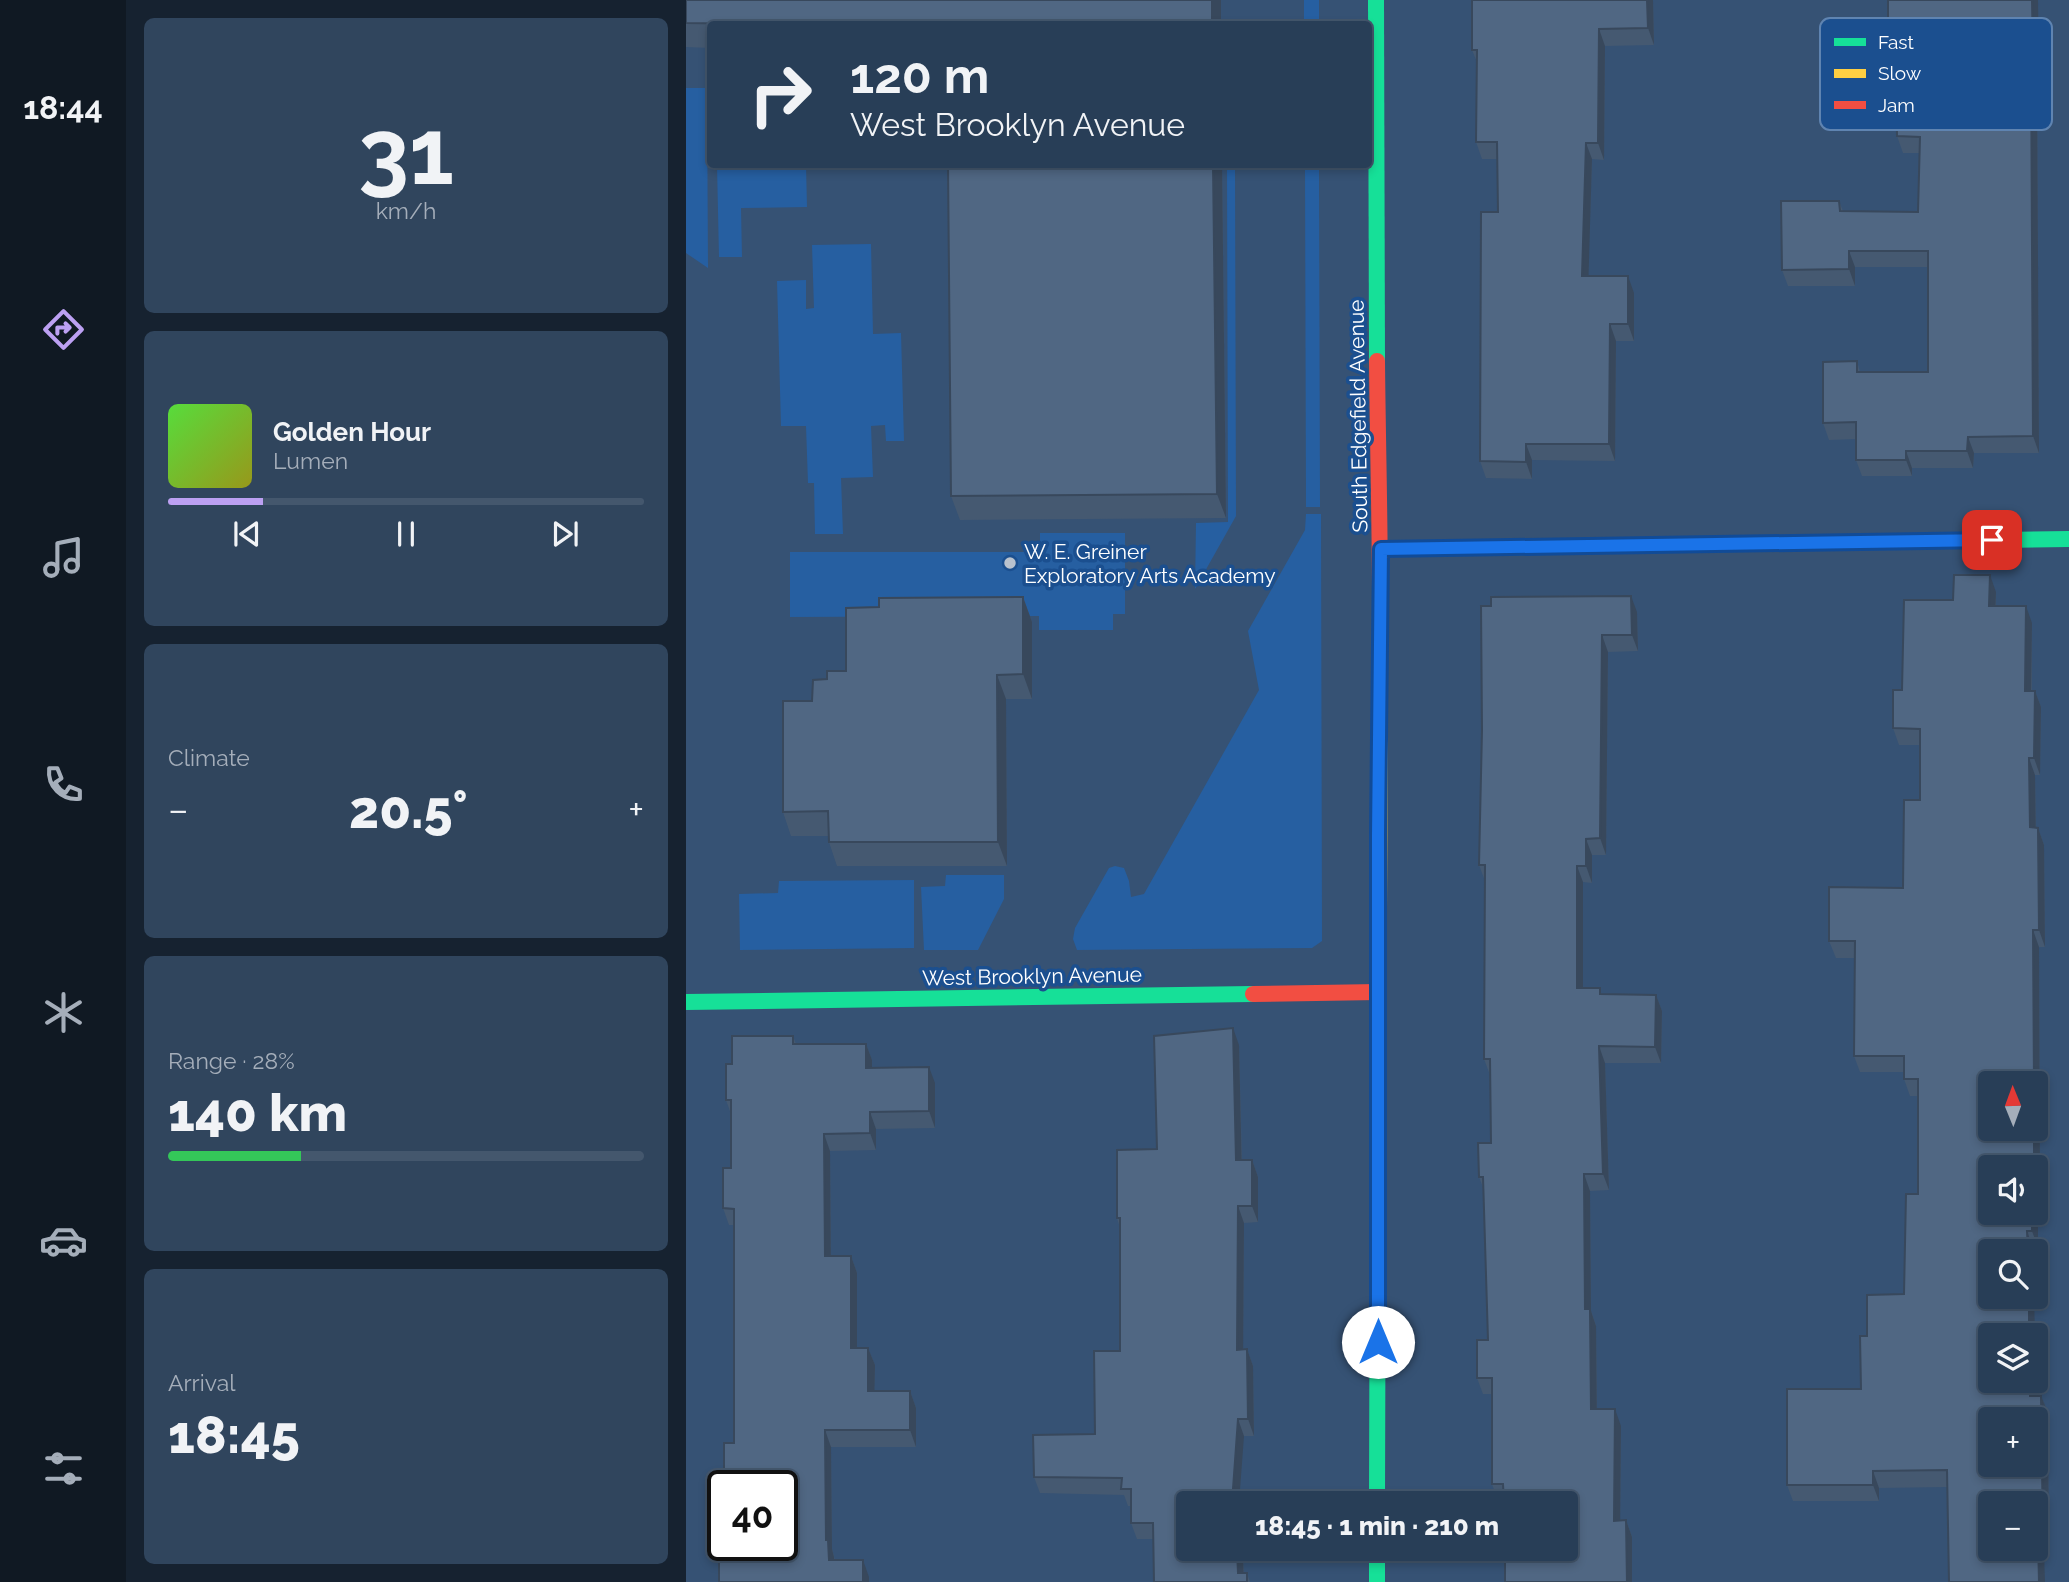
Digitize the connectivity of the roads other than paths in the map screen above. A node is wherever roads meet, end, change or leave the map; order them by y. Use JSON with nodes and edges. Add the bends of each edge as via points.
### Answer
{"nodes":[{"id":1,"x":1376,"y":0,"type":"edge"},
{"id":2,"x":2069,"y":539,"type":"edge"},
{"id":3,"x":1381,"y":549,"type":"junction"},
{"id":4,"x":1378,"y":992,"type":"junction"},
{"id":5,"x":686,"y":1002,"type":"edge"},
{"id":6,"x":1377,"y":1491,"type":"edge"},
{"id":7,"x":1377,"y":1561,"type":"edge"},
{"id":8,"x":1377,"y":1582,"type":"edge"}],
"edges":[{"from":1,"to":3,"type":"street","name":"South Edgefield Avenue"},
{"from":2,"to":3,"type":"street"},
{"from":3,"to":4,"type":"street","name":"South Edgefield Avenue"},
{"from":4,"to":5,"type":"street","name":"West Brooklyn Avenue"},
{"from":4,"to":6,"type":"street","name":"South Edgefield Avenue"},
{"from":7,"to":8,"type":"street"}]}
